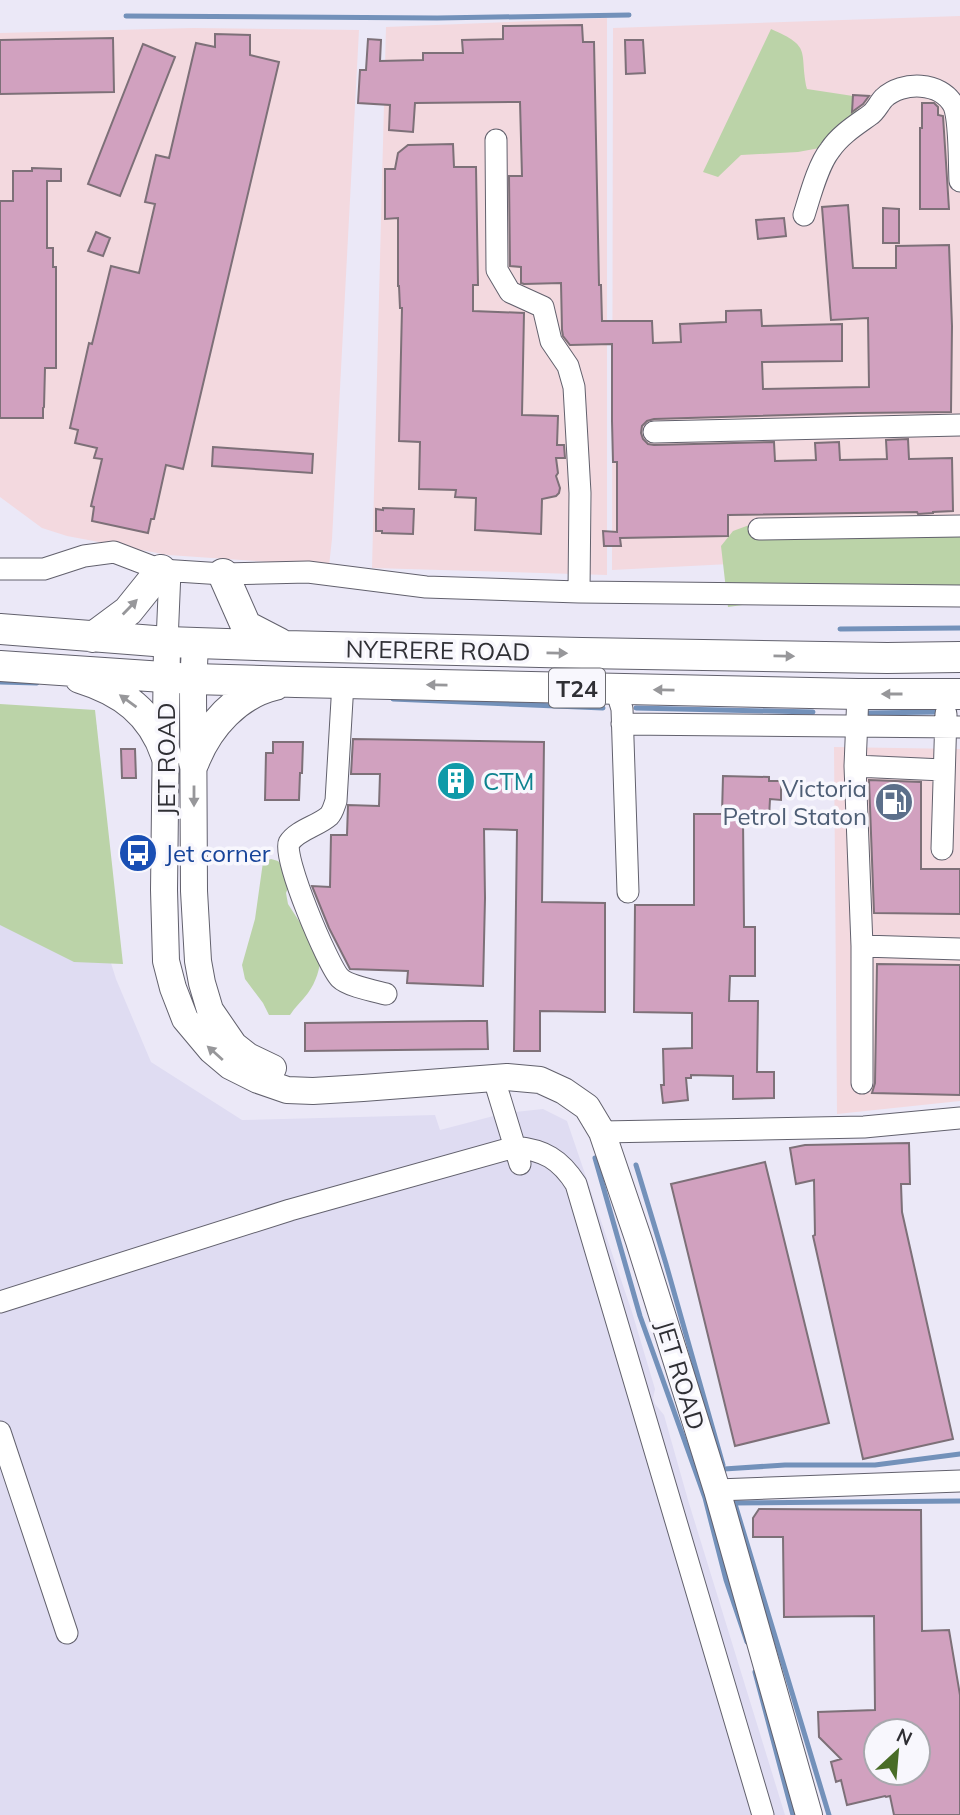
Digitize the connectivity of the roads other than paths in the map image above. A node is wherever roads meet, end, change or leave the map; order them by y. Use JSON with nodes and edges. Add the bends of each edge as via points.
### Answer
{"nodes":[{"id":1,"x":958,"y":114,"type":"edge"},
{"id":2,"x":496,"y":140,"type":"dead end"},
{"id":3,"x":960,"y":181,"type":"edge"},
{"id":4,"x":804,"y":215,"type":"dead end"},
{"id":5,"x":960,"y":425,"type":"edge"},
{"id":6,"x":654,"y":432,"type":"dead end"},
{"id":7,"x":960,"y":526,"type":"edge"},
{"id":8,"x":759,"y":529,"type":"dead end"},
{"id":9,"x":0,"y":569,"type":"edge"},
{"id":10,"x":166,"y":571,"type":"junction"},
{"id":11,"x":223,"y":574,"type":"junction"},
{"id":12,"x":579,"y":592,"type":"junction"},
{"id":13,"x":960,"y":596,"type":"edge"},
{"id":14,"x":0,"y":629,"type":"edge"},
{"id":15,"x":93,"y":637,"type":"junction"},
{"id":16,"x":186,"y":637,"type":"junction"},
{"id":17,"x":285,"y":646,"type":"junction"},
{"id":18,"x":960,"y":657,"type":"edge"},
{"id":19,"x":0,"y":666,"type":"edge"},
{"id":20,"x":53,"y":670,"type":"junction"},
{"id":21,"x":180,"y":677,"type":"junction"},
{"id":22,"x":296,"y":682,"type":"junction"},
{"id":23,"x":343,"y":683,"type":"junction"},
{"id":24,"x":616,"y":689,"type":"junction"},
{"id":25,"x":858,"y":694,"type":"junction"},
{"id":26,"x":954,"y":694,"type":"edge"},
{"id":27,"x":622,"y":724,"type":"junction"},
{"id":28,"x":953,"y":726,"type":"edge"},
{"id":29,"x":857,"y":727,"type":"junction"},
{"id":30,"x":180,"y":759,"type":"junction"},
{"id":31,"x":855,"y":766,"type":"junction"},
{"id":32,"x":943,"y":770,"type":"junction"},
{"id":33,"x":942,"y":849,"type":"dead end"},
{"id":34,"x":628,"y":892,"type":"dead end"},
{"id":35,"x":862,"y":946,"type":"junction"},
{"id":36,"x":960,"y":949,"type":"edge"},
{"id":37,"x":386,"y":994,"type":"dead end"},
{"id":38,"x":494,"y":1079,"type":"junction"},
{"id":39,"x":862,"y":1083,"type":"dead end"},
{"id":40,"x":960,"y":1118,"type":"edge"},
{"id":41,"x":602,"y":1132,"type":"junction"},
{"id":42,"x":517,"y":1155,"type":"junction"},
{"id":43,"x":0,"y":1302,"type":"edge"},
{"id":44,"x":0,"y":1432,"type":"edge"},
{"id":45,"x":960,"y":1481,"type":"edge"},
{"id":46,"x":717,"y":1490,"type":"junction"},
{"id":47,"x":67,"y":1633,"type":"dead end"},
{"id":48,"x":763,"y":1815,"type":"edge"},
{"id":49,"x":809,"y":1815,"type":"edge"}],
"edges":[{"from":1,"to":3,"type":"street"},
{"from":1,"to":4,"type":"street","via":[[944,94],[927,87],[904,86],[885,97],[829,150]]},
{"from":2,"to":12,"type":"street","via":[[497,270],[510,292],[543,307],[551,341],[568,366],[574,387]]},
{"from":5,"to":6,"type":"street"},
{"from":7,"to":8,"type":"street"},
{"from":9,"to":10,"type":"street","via":[[44,569],[114,552]]},
{"from":10,"to":11,"type":"street"},
{"from":15,"to":10,"type":"highway","one_way":true,"via":[[128,611]]},
{"from":10,"to":16,"type":"street","name":"JET ROAD"},
{"from":11,"to":12,"type":"street","via":[[308,572],[426,587]]},
{"from":11,"to":17,"type":"highway","via":[[246,626]]},
{"from":12,"to":13,"type":"street"},
{"from":14,"to":15,"type":"highway","name":"NYERERE ROAD","number":"T24"},
{"from":15,"to":16,"type":"highway","name":"NYERERE ROAD","number":"T24"},
{"from":16,"to":17,"type":"highway","name":"NYERERE ROAD","number":"T24"},
{"from":16,"to":21,"type":"main road","name":"JET ROAD"},
{"from":17,"to":18,"type":"highway","name":"NYERERE ROAD","number":"T24","one_way":true},
{"from":19,"to":20,"type":"highway","name":"NYERERE ROAD","number":"T24"},
{"from":20,"to":21,"type":"highway","name":"NYERERE ROAD","number":"T24"},
{"from":30,"to":20,"type":"highway","one_way":true,"via":[[131,702]]},
{"from":21,"to":22,"type":"highway","name":"NYERERE ROAD","number":"T24"},
{"from":21,"to":30,"type":"main road","name":"JET ROAD"},
{"from":22,"to":23,"type":"highway","name":"NYERERE ROAD","number":"T24"},
{"from":22,"to":30,"type":"highway","via":[[246,697],[215,724],[199,747]]},
{"from":24,"to":23,"type":"highway","name":"NYERERE ROAD","number":"T24","one_way":true},
{"from":23,"to":37,"type":"street","via":[[336,802],[329,816],[291,841],[288,850],[328,961],[341,980]]},
{"from":25,"to":24,"type":"highway","name":"NYERERE ROAD","number":"T24","one_way":true},
{"from":24,"to":27,"type":"street"},
{"from":26,"to":25,"type":"highway","name":"NYERERE ROAD","number":"T24","one_way":true},
{"from":25,"to":29,"type":"street"},
{"from":26,"to":28,"type":"street"},
{"from":27,"to":29,"type":"street"},
{"from":27,"to":34,"type":"street"},
{"from":28,"to":29,"type":"street"},
{"from":28,"to":32,"type":"street"},
{"from":29,"to":31,"type":"street"},
{"from":30,"to":38,"type":"main road","name":"JET ROAD","via":[[202,983],[210,1010],[234,1045],[266,1066],[299,1076],[421,1083]]},
{"from":31,"to":32,"type":"street"},
{"from":31,"to":35,"type":"street"},
{"from":32,"to":33,"type":"street"},
{"from":35,"to":36,"type":"street"},
{"from":35,"to":39,"type":"street"},
{"from":38,"to":41,"type":"main road","name":"JET ROAD","via":[[540,1080],[564,1091],[587,1107]]},
{"from":38,"to":42,"type":"street"},
{"from":40,"to":41,"type":"street","via":[[863,1127]]},
{"from":41,"to":46,"type":"main road","name":"JET ROAD"},
{"from":42,"to":43,"type":"street","via":[[290,1210]]},
{"from":42,"to":48,"type":"street","via":[[534,1149],[548,1155],[576,1184]]},
{"from":44,"to":47,"type":"street"},
{"from":45,"to":46,"type":"street"},
{"from":46,"to":49,"type":"main road","name":"JET ROAD"}]}
